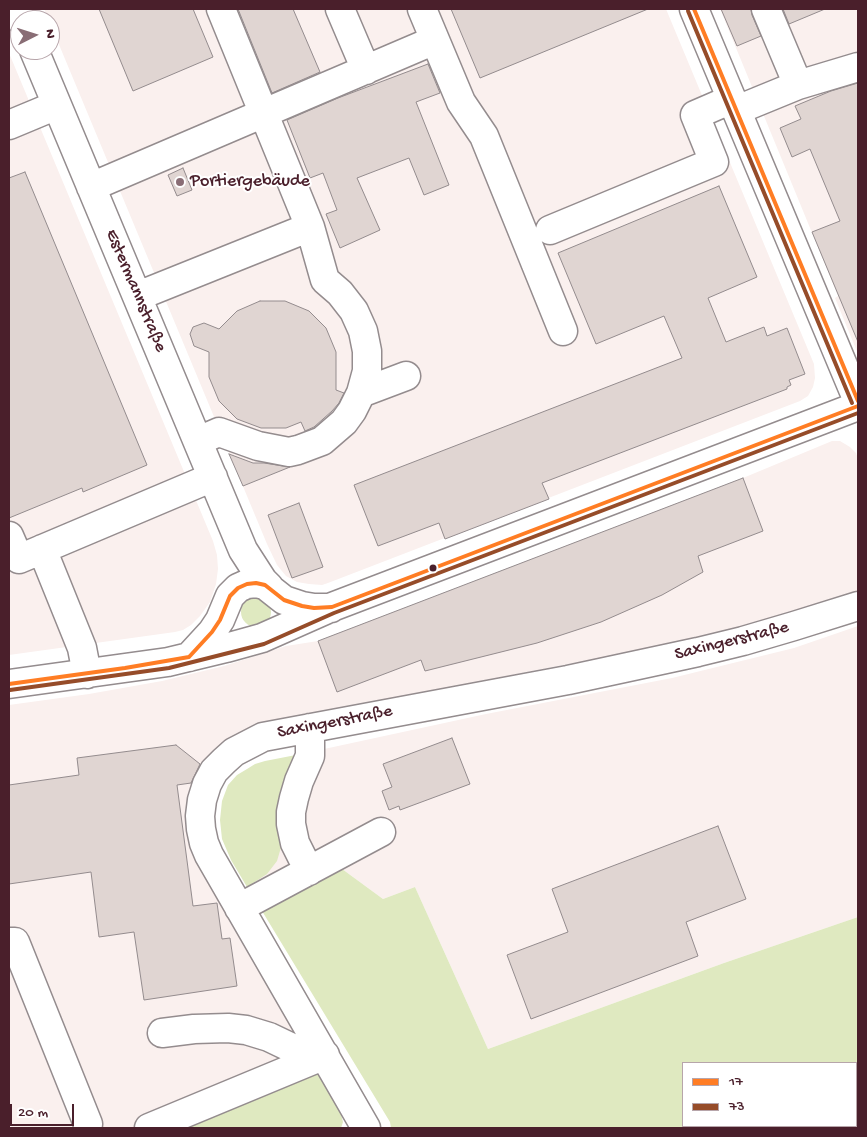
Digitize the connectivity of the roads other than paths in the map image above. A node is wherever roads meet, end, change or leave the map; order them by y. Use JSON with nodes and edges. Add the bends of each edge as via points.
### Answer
{"nodes":[{"id":1,"x":221,"y":9,"type":"edge"},
{"id":2,"x":340,"y":9,"type":"edge"},
{"id":3,"x":422,"y":9,"type":"edge"},
{"id":4,"x":694,"y":9,"type":"edge"},
{"id":5,"x":766,"y":9,"type":"edge"},
{"id":6,"x":435,"y":40,"type":"junction"},
{"id":7,"x":38,"y":60,"type":"edge"},
{"id":8,"x":858,"y":67,"type":"edge"},
{"id":9,"x":366,"y":70,"type":"junction"},
{"id":10,"x":798,"y":85,"type":"junction"},
{"id":11,"x":734,"y":104,"type":"junction"},
{"id":12,"x":57,"y":105,"type":"junction"},
{"id":13,"x":264,"y":113,"type":"junction"},
{"id":14,"x":9,"y":125,"type":"edge"},
{"id":15,"x":91,"y":187,"type":"junction"},
{"id":16,"x":310,"y":227,"type":"junction"},
{"id":17,"x":550,"y":230,"type":"dead end"},
{"id":18,"x":138,"y":296,"type":"junction"},
{"id":19,"x":564,"y":331,"type":"dead end"},
{"id":20,"x":406,"y":376,"type":"dead end"},
{"id":21,"x":361,"y":393,"type":"junction"},
{"id":22,"x":858,"y":401,"type":"edge"},
{"id":23,"x":858,"y":406,"type":"edge"},
{"id":24,"x":198,"y":441,"type":"junction"},
{"id":25,"x":213,"y":477,"type":"junction"},
{"id":26,"x":236,"y":532,"type":"junction"},
{"id":27,"x":9,"y":536,"type":"edge"},
{"id":28,"x":42,"y":549,"type":"junction"},
{"id":29,"x":273,"y":591,"type":"junction"},
{"id":30,"x":229,"y":601,"type":"junction"},
{"id":31,"x":858,"y":606,"type":"edge"},
{"id":32,"x":332,"y":608,"type":"junction"},
{"id":33,"x":265,"y":637,"type":"junction"},
{"id":34,"x":189,"y":657,"type":"junction"},
{"id":35,"x":87,"y":674,"type":"junction"},
{"id":36,"x":9,"y":684,"type":"edge"},
{"id":37,"x":310,"y":728,"type":"junction"},
{"id":38,"x":381,"y":832,"type":"dead end"},
{"id":39,"x":309,"y":871,"type":"junction"},
{"id":40,"x":239,"y":908,"type":"junction"},
{"id":41,"x":9,"y":942,"type":"edge"},
{"id":42,"x":162,"y":1033,"type":"dead end"},
{"id":43,"x":320,"y":1057,"type":"junction"},
{"id":44,"x":88,"y":1124,"type":"dead end"},
{"id":45,"x":149,"y":1128,"type":"edge"},
{"id":46,"x":366,"y":1128,"type":"edge"}],
"edges":[{"from":1,"to":13,"type":"street"},
{"from":2,"to":9,"type":"street"},
{"from":3,"to":6,"type":"street"},
{"from":4,"to":11,"type":"street"},
{"from":5,"to":10,"type":"street"},
{"from":6,"to":9,"type":"street"},
{"from":6,"to":19,"type":"street","via":[[461,102],[484,136]]},
{"from":7,"to":12,"type":"street","name":"Estermannstraße"},
{"from":8,"to":10,"type":"street"},
{"from":9,"to":13,"type":"street"},
{"from":10,"to":11,"type":"street"},
{"from":11,"to":17,"type":"street","via":[[695,115],[714,162]]},
{"from":11,"to":22,"type":"street"},
{"from":12,"to":14,"type":"street"},
{"from":12,"to":15,"type":"street","name":"Estermannstraße"},
{"from":13,"to":15,"type":"street"},
{"from":13,"to":16,"type":"street"},
{"from":15,"to":18,"type":"street","name":"Estermannstraße"},
{"from":16,"to":18,"type":"street"},
{"from":16,"to":21,"type":"street","via":[[325,280],[350,305],[363,331],[367,372]]},
{"from":18,"to":24,"type":"street","name":"Estermannstraße"},
{"from":20,"to":21,"type":"street"},
{"from":21,"to":24,"type":"street","via":[[344,422],[322,441],[298,450],[290,452],[258,446],[219,432]]},
{"from":23,"to":32,"type":"street"},
{"from":24,"to":25,"type":"street","name":"Estermannstraße"},
{"from":25,"to":26,"type":"street","name":"Estermannstraße"},
{"from":25,"to":28,"type":"street"},
{"from":26,"to":29,"type":"street","name":"Estermannstraße","via":[[251,563]]},
{"from":26,"to":30,"type":"street","name":"Estermannstraße","via":[[237,568]]},
{"from":27,"to":28,"type":"street","via":[[19,559]]},
{"from":28,"to":35,"type":"street","via":[[82,648]]},
{"from":29,"to":30,"type":"street","via":[[260,584],[247,584],[238,588]]},
{"from":29,"to":32,"type":"street","via":[[284,600],[302,606]]},
{"from":29,"to":33,"type":"street","via":[[282,608],[281,618]]},
{"from":30,"to":33,"type":"street","via":[[226,616],[233,630],[250,639]]},
{"from":30,"to":34,"type":"street","via":[[212,632]]},
{"from":31,"to":37,"type":"street","name":"Saxingerstraße","via":[[698,652]]},
{"from":32,"to":33,"type":"street"},
{"from":33,"to":34,"type":"street"},
{"from":34,"to":35,"type":"street"},
{"from":35,"to":36,"type":"street"},
{"from":37,"to":39,"type":"street","via":[[310,756],[291,812],[295,843]]},
{"from":37,"to":40,"type":"street","name":"Saxingerstraße","via":[[263,737],[247,744],[224,761],[207,784],[200,816],[204,842]]},
{"from":38,"to":39,"type":"street"},
{"from":39,"to":40,"type":"street"},
{"from":40,"to":43,"type":"street","name":"Saxingerstraße"},
{"from":41,"to":44,"type":"street","via":[[15,942]]},
{"from":42,"to":43,"type":"street","via":[[194,1029],[246,1030]]},
{"from":43,"to":45,"type":"street"},
{"from":43,"to":46,"type":"street","name":"Saxingerstraße"}]}
